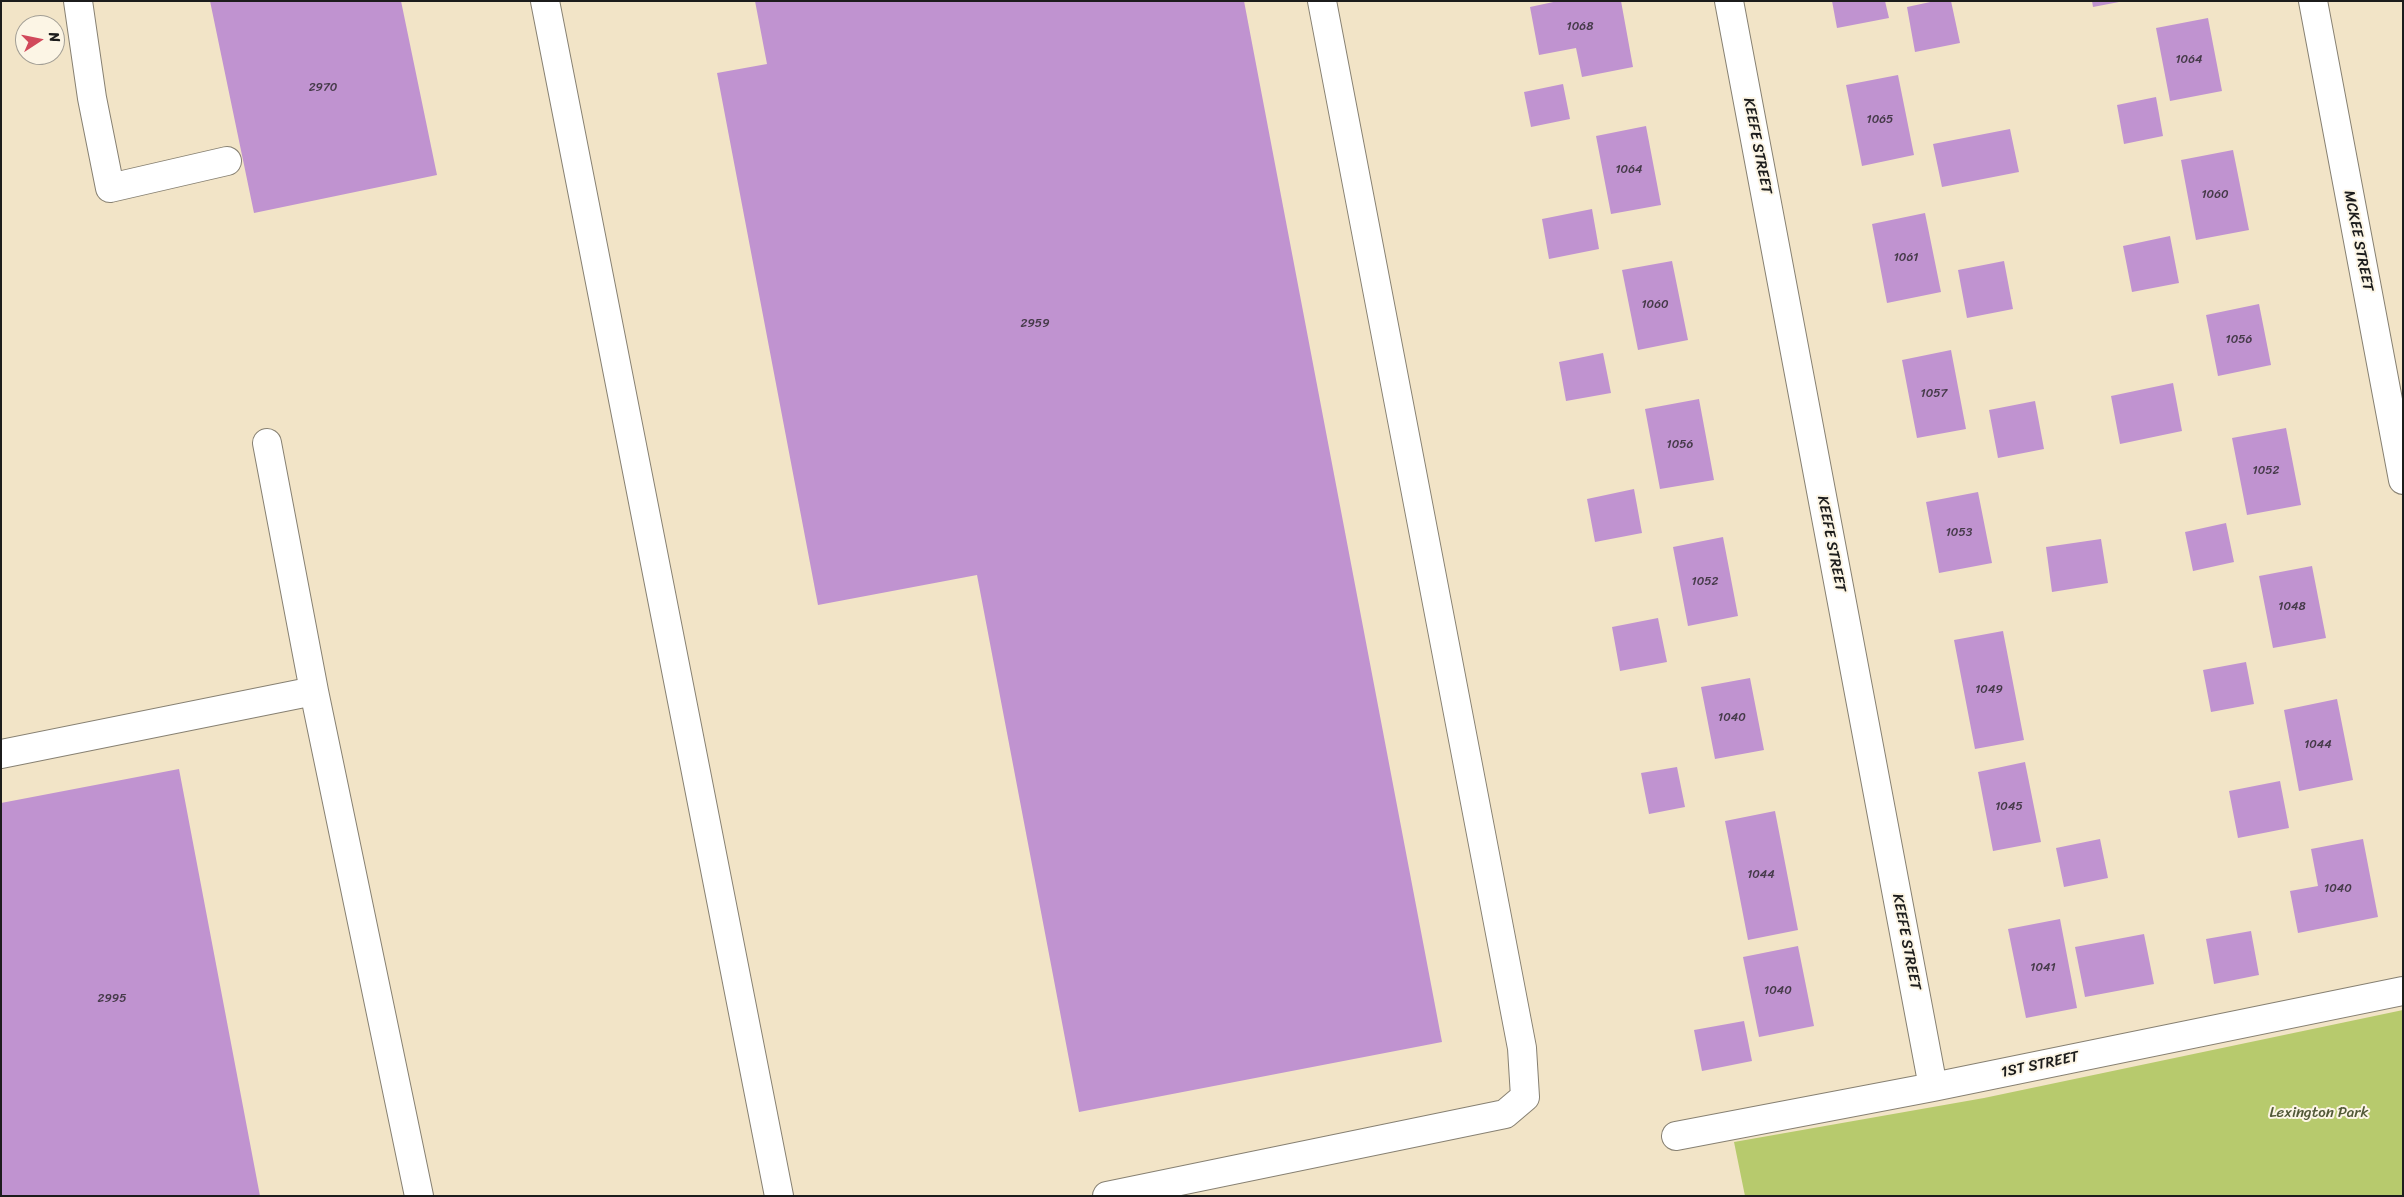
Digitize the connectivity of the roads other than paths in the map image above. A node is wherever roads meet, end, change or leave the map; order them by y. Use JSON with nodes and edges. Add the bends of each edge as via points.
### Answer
{"nodes":[{"id":1,"x":78,"y":1,"type":"edge"},
{"id":2,"x":545,"y":1,"type":"edge"},
{"id":3,"x":1322,"y":1,"type":"edge"},
{"id":4,"x":1729,"y":1,"type":"edge"},
{"id":5,"x":2313,"y":1,"type":"edge"},
{"id":6,"x":227,"y":161,"type":"dead end"},
{"id":7,"x":267,"y":443,"type":"dead end"},
{"id":8,"x":2403,"y":480,"type":"edge"},
{"id":9,"x":314,"y":691,"type":"junction"},
{"id":10,"x":1,"y":754,"type":"edge"},
{"id":11,"x":2403,"y":991,"type":"edge"},
{"id":12,"x":1933,"y":1087,"type":"junction"},
{"id":13,"x":1676,"y":1136,"type":"dead end"},
{"id":14,"x":419,"y":1196,"type":"edge"},
{"id":15,"x":779,"y":1196,"type":"edge"},
{"id":16,"x":1107,"y":1196,"type":"edge"}],
"edges":[{"from":1,"to":6,"type":"street","via":[[92,98],[110,188]]},
{"from":2,"to":15,"type":"street"},
{"from":3,"to":16,"type":"street","via":[[1522,1048],[1525,1097],[1505,1114]]},
{"from":4,"to":12,"type":"street","name":"KEEFE STREET"},
{"from":5,"to":8,"type":"street","name":"MCKEE STREET"},
{"from":7,"to":9,"type":"street"},
{"from":9,"to":10,"type":"street"},
{"from":9,"to":14,"type":"street"},
{"from":11,"to":12,"type":"street","name":"1ST STREET"},
{"from":12,"to":13,"type":"street","name":"1ST STREET"}]}
